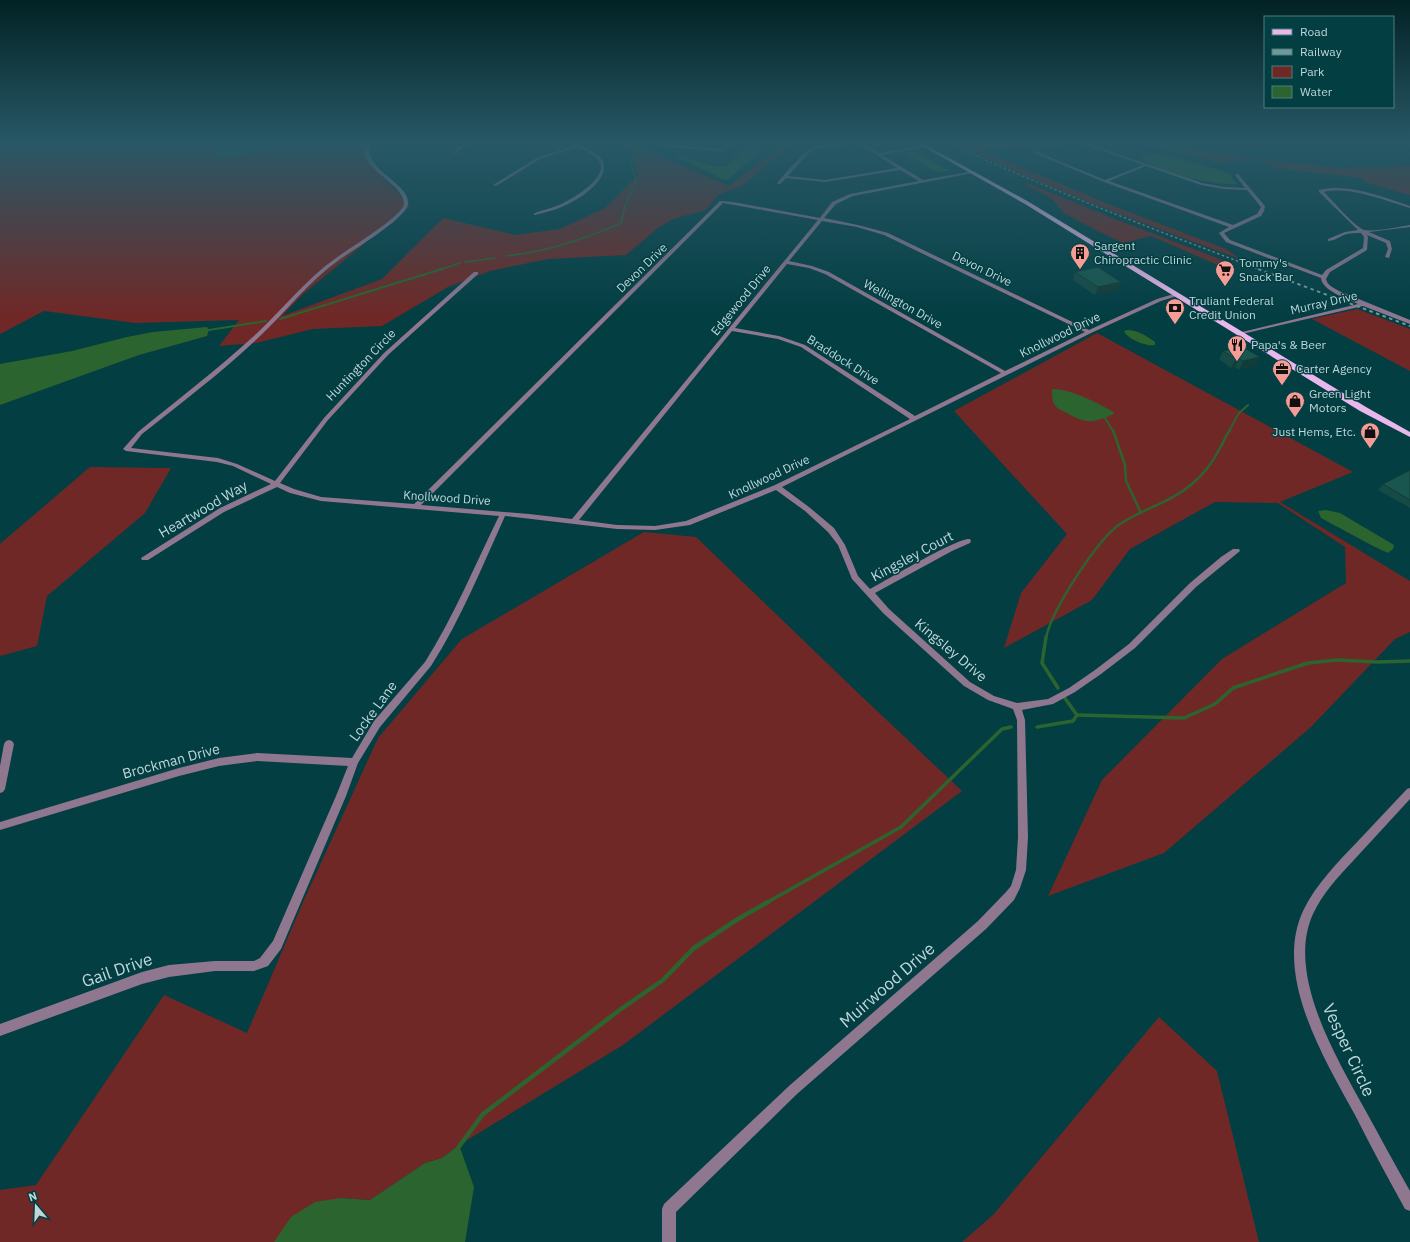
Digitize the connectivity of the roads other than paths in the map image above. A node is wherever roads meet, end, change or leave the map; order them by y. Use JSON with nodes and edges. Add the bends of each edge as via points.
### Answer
{"nodes":[{"id":1,"x":406,"y":201,"type":"edge"},
{"id":2,"x":571,"y":201,"type":"edge"},
{"id":3,"x":838,"y":201,"type":"edge"},
{"id":4,"x":1023,"y":201,"type":"edge"},
{"id":5,"x":1161,"y":201,"type":"edge"},
{"id":6,"x":1258,"y":201,"type":"edge"},
{"id":7,"x":1330,"y":201,"type":"edge"},
{"id":8,"x":1388,"y":201,"type":"edge"},
{"id":9,"x":1410,"y":207,"type":"edge"},
{"id":10,"x":535,"y":214,"type":"dead end"},
{"id":11,"x":820,"y":219,"type":"junction"},
{"id":12,"x":1410,"y":226,"type":"edge"},
{"id":13,"x":1233,"y":227,"type":"junction"},
{"id":14,"x":1362,"y":231,"type":"junction"},
{"id":15,"x":1330,"y":240,"type":"dead end"},
{"id":16,"x":1387,"y":257,"type":"dead end"},
{"id":17,"x":786,"y":262,"type":"junction"},
{"id":18,"x":476,"y":273,"type":"dead end"},
{"id":19,"x":1324,"y":277,"type":"junction"},
{"id":20,"x":1178,"y":295,"type":"junction"},
{"id":21,"x":1364,"y":304,"type":"junction"},
{"id":22,"x":1410,"y":322,"type":"edge"},
{"id":23,"x":732,"y":329,"type":"junction"},
{"id":24,"x":1089,"y":332,"type":"junction"},
{"id":25,"x":1240,"y":334,"type":"junction"},
{"id":26,"x":1006,"y":374,"type":"junction"},
{"id":27,"x":913,"y":418,"type":"junction"},
{"id":28,"x":1410,"y":435,"type":"edge"},
{"id":29,"x":275,"y":484,"type":"junction"},
{"id":30,"x":777,"y":487,"type":"junction"},
{"id":31,"x":416,"y":506,"type":"junction"},
{"id":32,"x":503,"y":514,"type":"junction"},
{"id":33,"x":573,"y":522,"type":"junction"},
{"id":34,"x":967,"y":541,"type":"dead end"},
{"id":35,"x":1236,"y":551,"type":"dead end"},
{"id":36,"x":145,"y":558,"type":"dead end"},
{"id":37,"x":869,"y":593,"type":"junction"},
{"id":38,"x":1017,"y":707,"type":"junction"},
{"id":39,"x":8,"y":744,"type":"dead end"},
{"id":40,"x":354,"y":762,"type":"junction"},
{"id":41,"x":0,"y":789,"type":"edge"},
{"id":42,"x":1410,"y":792,"type":"edge"},
{"id":43,"x":0,"y":826,"type":"edge"},
{"id":44,"x":250,"y":967,"type":"joint"},
{"id":45,"x":0,"y":1030,"type":"edge"},
{"id":46,"x":1410,"y":1204,"type":"edge"},
{"id":47,"x":669,"y":1242,"type":"edge"}],
"edges":[{"from":1,"to":29,"type":"street","name":"Knollwood Drive","via":[[404,208],[376,232],[320,272],[258,336],[140,433],[126,450],[218,460]]},
{"from":2,"to":10,"type":"street"},
{"from":3,"to":11,"type":"street","name":"Edgewood Drive"},
{"from":4,"to":20,"type":"main road"},
{"from":5,"to":13,"type":"street"},
{"from":6,"to":13,"type":"street","via":[[1263,207],[1262,212]]},
{"from":7,"to":14,"type":"street"},
{"from":8,"to":9,"type":"street"},
{"from":11,"to":17,"type":"street","name":"Edgewood Drive"},
{"from":11,"to":24,"type":"street","name":"Devon Drive","via":[[863,227],[894,237]]},
{"from":11,"to":31,"type":"street","name":"Devon Drive","via":[[733,203],[720,203]]},
{"from":12,"to":14,"type":"street"},
{"from":13,"to":19,"type":"street","via":[[1221,233],[1228,241]]},
{"from":14,"to":15,"type":"street","via":[[1345,232]]},
{"from":14,"to":16,"type":"street","via":[[1388,242],[1390,249]]},
{"from":14,"to":19,"type":"street","via":[[1366,236],[1365,249],[1328,271]]},
{"from":17,"to":23,"type":"street","name":"Edgewood Drive"},
{"from":17,"to":26,"type":"street","name":"Wellington Drive","via":[[827,273]]},
{"from":18,"to":29,"type":"street","name":"Huntington Circle","via":[[386,354],[326,419]]},
{"from":19,"to":21,"type":"street","via":[[1329,288]]},
{"from":20,"to":24,"type":"street","name":"Knollwood Drive","via":[[1159,300]]},
{"from":20,"to":25,"type":"main road"},
{"from":21,"to":22,"type":"street","name":"Murray Drive"},
{"from":21,"to":25,"type":"street","name":"Murray Drive"},
{"from":23,"to":27,"type":"street","name":"Braddock Drive","via":[[779,338],[803,346]]},
{"from":23,"to":33,"type":"street","name":"Edgewood Drive"},
{"from":24,"to":26,"type":"street","name":"Knollwood Drive"},
{"from":25,"to":28,"type":"main road"},
{"from":26,"to":27,"type":"street","name":"Knollwood Drive"},
{"from":27,"to":30,"type":"street","name":"Knollwood Drive"},
{"from":29,"to":31,"type":"street","name":"Knollwood Drive","via":[[321,499]]},
{"from":29,"to":36,"type":"street","name":"Heartwood Way","via":[[222,510]]},
{"from":30,"to":33,"type":"street","name":"Knollwood Drive","via":[[703,518],[667,526],[616,527]]},
{"from":30,"to":37,"type":"street","name":"Kingsley Drive","via":[[831,530],[841,545],[855,577]]},
{"from":31,"to":32,"type":"street","name":"Knollwood Drive"},
{"from":32,"to":33,"type":"street","name":"Knollwood Drive"},
{"from":32,"to":40,"type":"street","name":"Locke Lane","via":[[435,653],[377,724]]},
{"from":34,"to":37,"type":"street","name":"Kingsley Court"},
{"from":35,"to":38,"type":"street","name":"Kingsley Drive","via":[[1193,585],[1132,646],[1098,672],[1050,702]]},
{"from":37,"to":38,"type":"street","name":"Kingsley Drive","via":[[968,684],[991,698]]},
{"from":38,"to":47,"type":"street","name":"Muirwood Drive","via":[[1021,720],[1024,837],[1021,870],[1010,896],[982,925],[793,1090],[669,1209]]},
{"from":39,"to":41,"type":"street"},
{"from":40,"to":43,"type":"street","name":"Brockman Drive","via":[[257,758],[219,762]]},
{"from":40,"to":44,"type":"street","name":"Locke Lane","via":[[277,945],[264,962]]},
{"from":42,"to":46,"type":"street","name":"Vesper Circle","via":[[1330,878],[1307,915],[1300,945],[1304,988],[1320,1036]]},
{"from":44,"to":45,"type":"street","name":"Gail Drive","via":[[214,966],[169,970]]}]}
